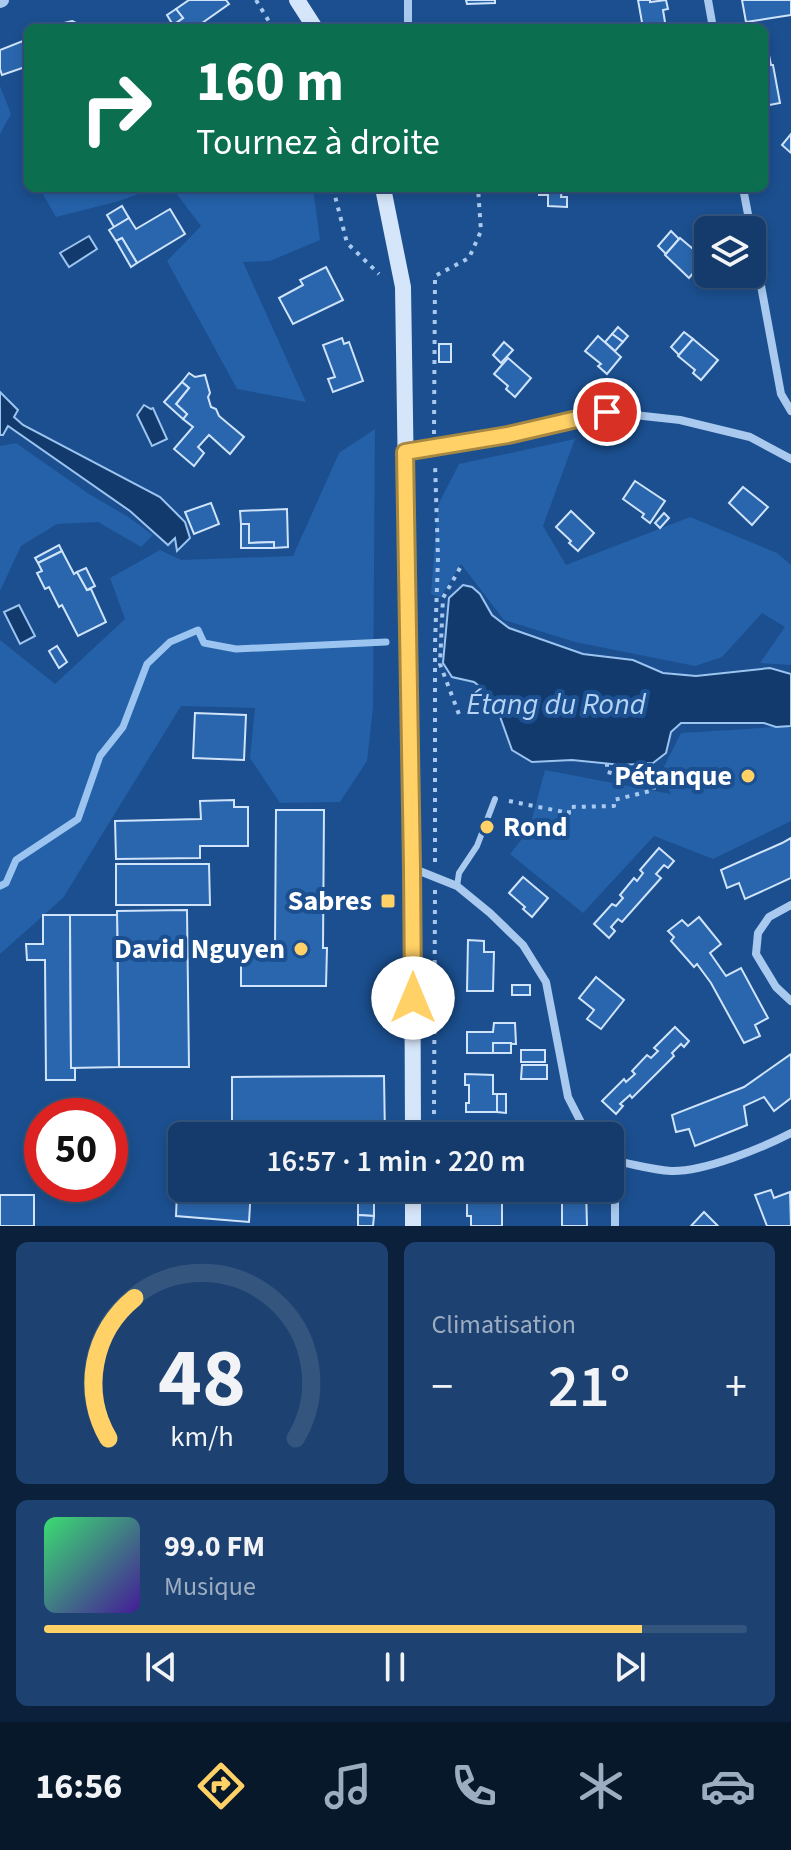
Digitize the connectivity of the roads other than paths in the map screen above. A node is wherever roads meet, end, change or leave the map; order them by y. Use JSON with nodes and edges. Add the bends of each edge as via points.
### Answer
{"nodes":[{"id":1,"x":297,"y":0,"type":"edge"},
{"id":2,"x":408,"y":0,"type":"edge"},
{"id":3,"x":708,"y":0,"type":"edge"},
{"id":4,"x":312,"y":24,"type":"edge"},
{"id":5,"x":408,"y":24,"type":"edge"},
{"id":6,"x":712,"y":24,"type":"edge"},
{"id":7,"x":384,"y":192,"type":"edge"},
{"id":8,"x":744,"y":192,"type":"edge"},
{"id":9,"x":748,"y":216,"type":"edge"},
{"id":10,"x":761,"y":288,"type":"edge"},
{"id":11,"x":791,"y":411,"type":"edge"},
{"id":12,"x":405,"y":452,"type":"junction"},
{"id":13,"x":791,"y":459,"type":"edge"},
{"id":14,"x":495,"y":799,"type":"road end"},
{"id":15,"x":412,"y":868,"type":"junction"},
{"id":16,"x":457,"y":886,"type":"junction"},
{"id":17,"x":791,"y":905,"type":"edge"},
{"id":18,"x":791,"y":1001,"type":"edge"},
{"id":19,"x":413,"y":1122,"type":"edge"},
{"id":20,"x":581,"y":1122,"type":"edge"},
{"id":21,"x":791,"y":1135,"type":"edge"},
{"id":22,"x":624,"y":1161,"type":"edge"},
{"id":23,"x":413,"y":1202,"type":"edge"},
{"id":24,"x":614,"y":1202,"type":"edge"},
{"id":25,"x":413,"y":1226,"type":"edge"},
{"id":26,"x":615,"y":1226,"type":"edge"}],
"edges":[{"from":1,"to":4,"type":"main road"},
{"from":2,"to":5,"type":"street"},
{"from":3,"to":6,"type":"street"},
{"from":7,"to":12,"type":"main road","via":[[403,287]]},
{"from":8,"to":9,"type":"street"},
{"from":10,"to":11,"type":"street","via":[[781,394]]},
{"from":12,"to":13,"type":"street","via":[[607,412],[680,420],[750,437]]},
{"from":12,"to":15,"type":"main road"},
{"from":14,"to":16,"type":"lane"},
{"from":15,"to":16,"type":"street"},
{"from":15,"to":19,"type":"main road"},
{"from":16,"to":20,"type":"street","via":[[523,945],[546,982],[568,1097]]},
{"from":17,"to":18,"type":"street","via":[[769,917],[758,933],[756,954]]},
{"from":21,"to":22,"type":"street","via":[[707,1165],[673,1171]]},
{"from":23,"to":25,"type":"main road"},
{"from":24,"to":26,"type":"street"}]}
